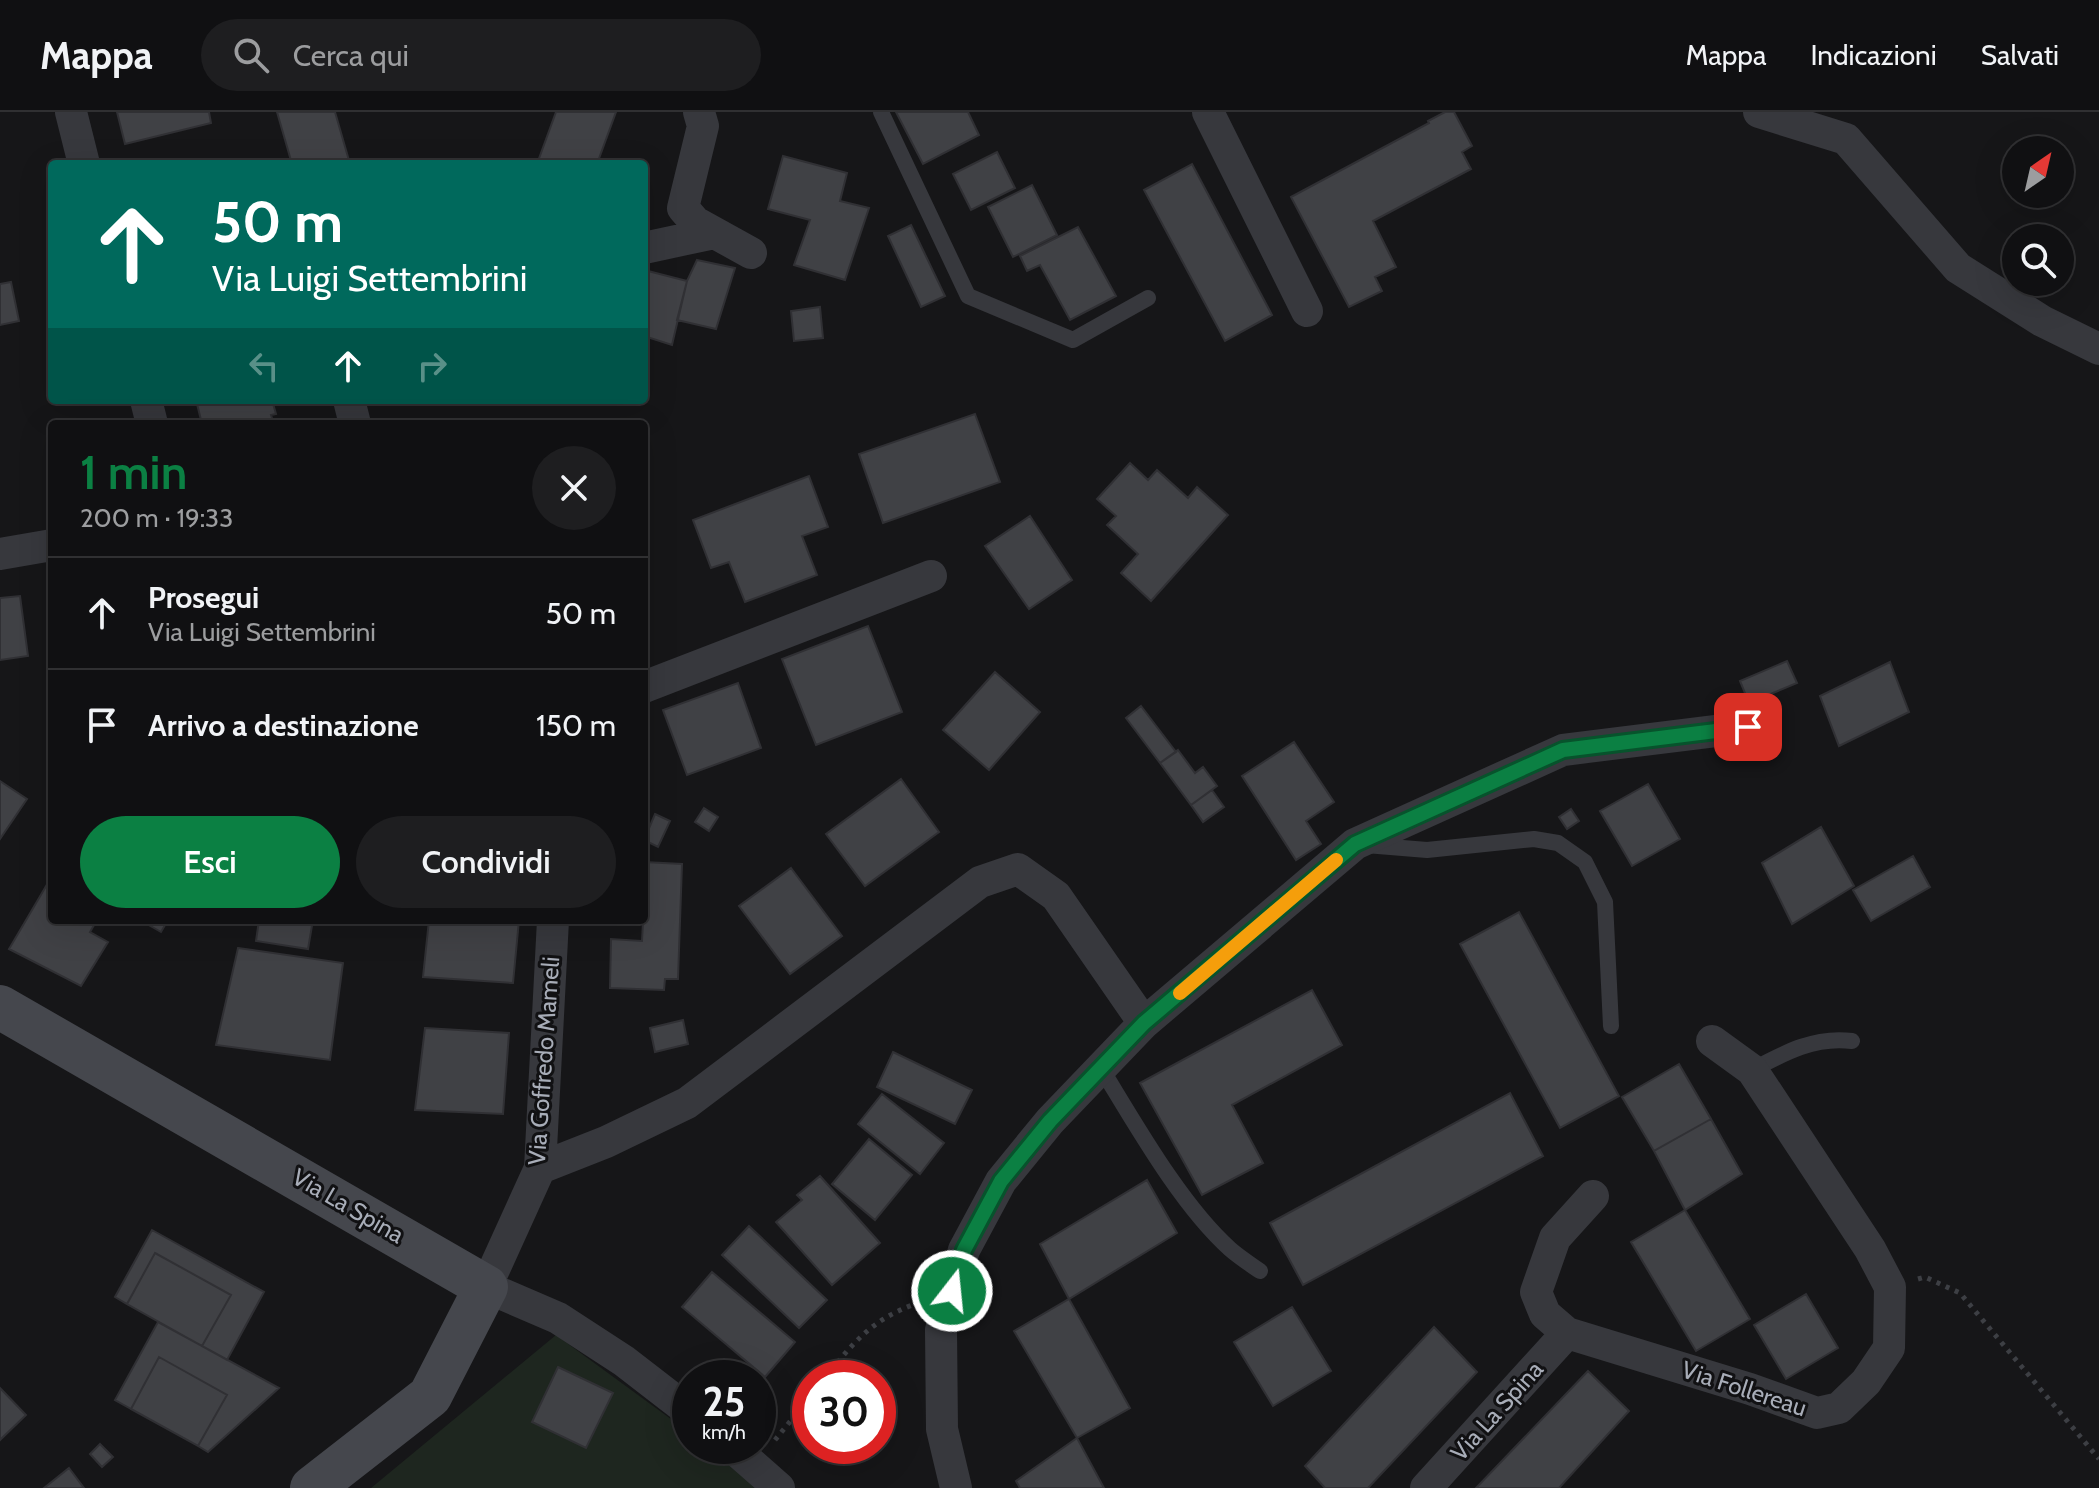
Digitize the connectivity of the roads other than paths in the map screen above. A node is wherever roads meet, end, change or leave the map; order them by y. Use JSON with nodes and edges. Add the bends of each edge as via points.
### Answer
{"nodes":[{"id":1,"x":71,"y":112,"type":"edge"},
{"id":2,"x":699,"y":112,"type":"edge"},
{"id":3,"x":881,"y":112,"type":"edge"},
{"id":4,"x":1208,"y":112,"type":"edge"},
{"id":5,"x":1759,"y":112,"type":"edge"},
{"id":6,"x":83,"y":160,"type":"edge"},
{"id":7,"x":714,"y":233,"type":"junction"},
{"id":8,"x":648,"y":247,"type":"edge"},
{"id":9,"x":751,"y":253,"type":"dead end"},
{"id":10,"x":1148,"y":298,"type":"dead end"},
{"id":11,"x":1307,"y":311,"type":"dead end"},
{"id":12,"x":2099,"y":349,"type":"edge"},
{"id":13,"x":48,"y":546,"type":"edge"},
{"id":14,"x":0,"y":554,"type":"edge"},
{"id":15,"x":931,"y":576,"type":"dead end"},
{"id":16,"x":648,"y":685,"type":"edge"},
{"id":17,"x":1748,"y":727,"type":"dead end"},
{"id":18,"x":1355,"y":844,"type":"junction"},
{"id":19,"x":553,"y":924,"type":"edge"},
{"id":20,"x":0,"y":1007,"type":"edge"},
{"id":21,"x":1144,"y":1023,"type":"junction"},
{"id":22,"x":1611,"y":1026,"type":"dead end"},
{"id":23,"x":1712,"y":1041,"type":"dead end"},
{"id":24,"x":1852,"y":1041,"type":"dead end"},
{"id":25,"x":1101,"y":1068,"type":"junction"},
{"id":26,"x":1752,"y":1070,"type":"junction"},
{"id":27,"x":540,"y":1168,"type":"junction"},
{"id":28,"x":1593,"y":1196,"type":"dead end"},
{"id":29,"x":1260,"y":1271,"type":"dead end"},
{"id":30,"x":486,"y":1287,"type":"junction"},
{"id":31,"x":1567,"y":1333,"type":"junction"},
{"id":32,"x":672,"y":1398,"type":"edge"},
{"id":33,"x":751,"y":1464,"type":"edge"},
{"id":34,"x":312,"y":1488,"type":"edge"},
{"id":35,"x":779,"y":1488,"type":"edge"},
{"id":36,"x":956,"y":1488,"type":"edge"},
{"id":37,"x":1426,"y":1488,"type":"edge"}],
"edges":[{"from":1,"to":6,"type":"street"},
{"from":2,"to":7,"type":"street","via":[[703,126],[683,208]]},
{"from":3,"to":10,"type":"lane","via":[[968,296],[1073,340]]},
{"from":4,"to":11,"type":"street"},
{"from":5,"to":12,"type":"street","via":[[1846,139],[1958,268],[2042,321]]},
{"from":7,"to":8,"type":"street"},
{"from":7,"to":9,"type":"street"},
{"from":13,"to":14,"type":"street"},
{"from":15,"to":16,"type":"street"},
{"from":17,"to":18,"type":"street","via":[[1563,750]]},
{"from":18,"to":21,"type":"street"},
{"from":18,"to":22,"type":"lane","via":[[1427,850],[1534,839],[1558,843],[1585,862],[1605,902]]},
{"from":19,"to":27,"type":"street","name":"Via Goffredo Mameli"},
{"from":20,"to":30,"type":"street","name":"Via La Spina"},
{"from":21,"to":25,"type":"street"},
{"from":21,"to":27,"type":"street","via":[[1056,896],[1018,869],[980,882],[687,1103]]},
{"from":23,"to":26,"type":"street","name":"Via Follereau"},
{"from":24,"to":26,"type":"lane","via":[[1797,1046]]},
{"from":25,"to":29,"type":"lane","via":[[1197,1213]]},
{"from":25,"to":36,"type":"street","via":[[1001,1181],[964,1250],[941,1330],[942,1429]]},
{"from":26,"to":31,"type":"street","name":"Via Follereau","via":[[1890,1287],[1889,1348],[1866,1382],[1839,1408],[1817,1413]]},
{"from":27,"to":30,"type":"street","name":"Via Goffredo Mameli"},
{"from":28,"to":31,"type":"street","via":[[1555,1238],[1536,1292],[1545,1314]]},
{"from":30,"to":32,"type":"street","name":"Via La Spina","via":[[558,1318]]},
{"from":30,"to":34,"type":"street","via":[[430,1396]]},
{"from":31,"to":37,"type":"street","name":"Via La Spina"},
{"from":33,"to":35,"type":"street"}]}
